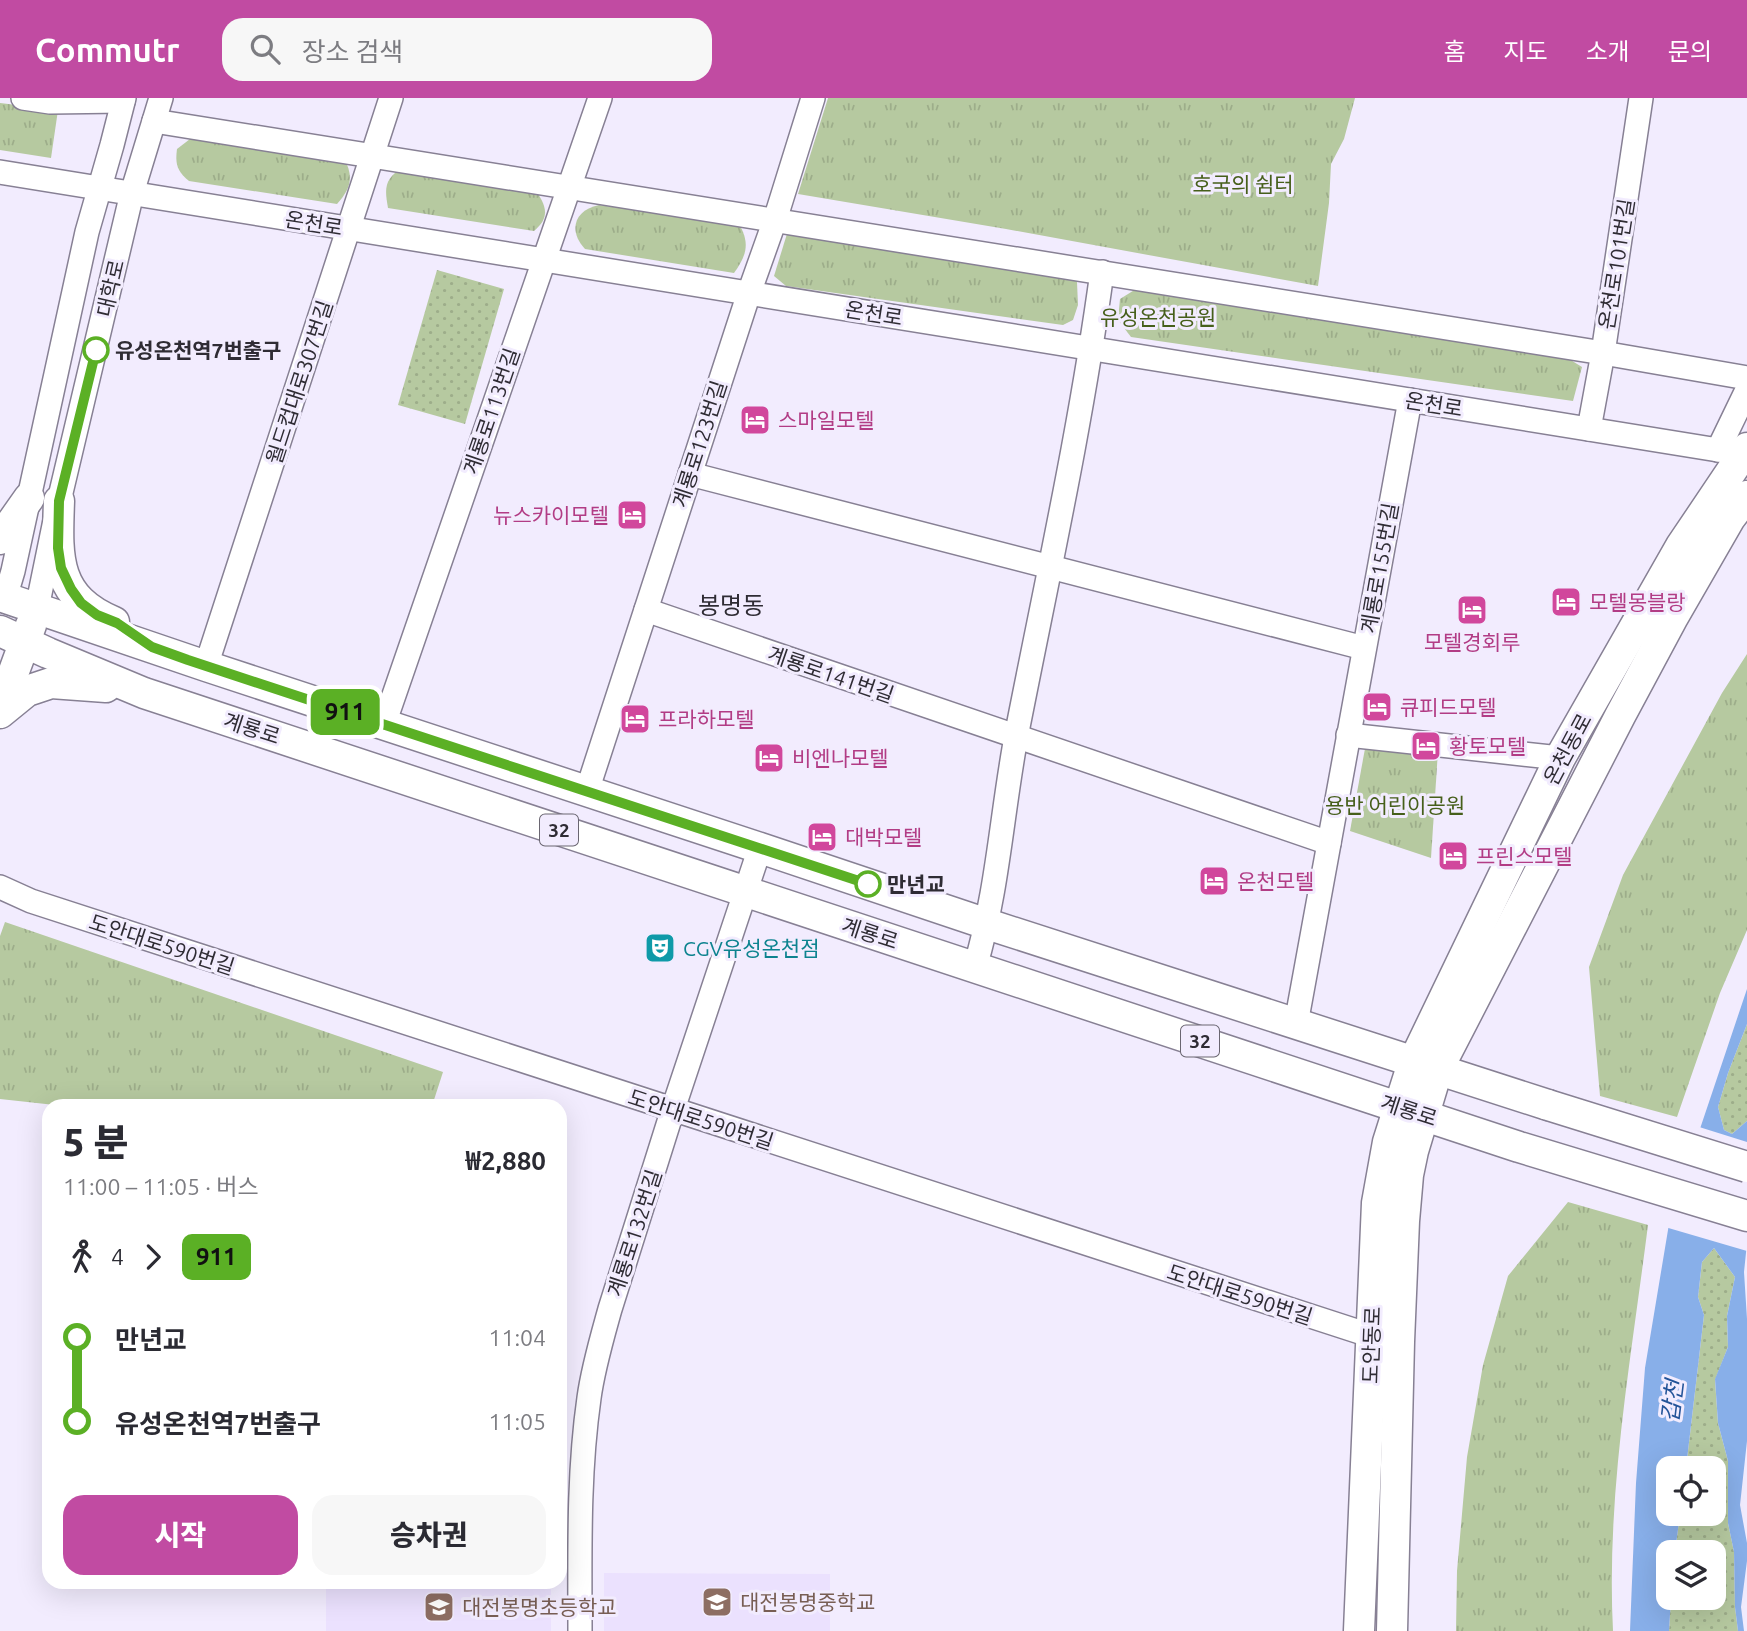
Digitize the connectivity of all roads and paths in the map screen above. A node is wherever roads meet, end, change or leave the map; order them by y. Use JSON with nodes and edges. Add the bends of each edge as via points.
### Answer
{"nodes":[{"id":1,"x":23,"y":98,"type":"edge"},
{"id":2,"x":161,"y":98,"type":"edge"},
{"id":3,"x":391,"y":98,"type":"edge"},
{"id":4,"x":600,"y":98,"type":"edge"},
{"id":5,"x":813,"y":98,"type":"edge"},
{"id":6,"x":1641,"y":98,"type":"edge"},
{"id":7,"x":123,"y":99,"type":"edge"},
{"id":8,"x":154,"y":121,"type":"junction"},
{"id":9,"x":373,"y":156,"type":"junction"},
{"id":10,"x":0,"y":172,"type":"edge"},
{"id":11,"x":570,"y":187,"type":"junction"},
{"id":12,"x":100,"y":188,"type":"junction"},
{"id":13,"x":132,"y":193,"type":"junction"},
{"id":14,"x":775,"y":220,"type":"junction"},
{"id":15,"x":349,"y":228,"type":"junction"},
{"id":16,"x":544,"y":260,"type":"junction"},
{"id":17,"x":1102,"y":272,"type":"junction"},
{"id":18,"x":749,"y":293,"type":"junction"},
{"id":19,"x":1092,"y":348,"type":"junction"},
{"id":20,"x":1603,"y":352,"type":"junction"},
{"id":21,"x":1747,"y":378,"type":"edge"},
{"id":22,"x":1747,"y":390,"type":"edge"},
{"id":23,"x":1410,"y":400,"type":"junction"},
{"id":24,"x":1589,"y":429,"type":"junction"},
{"id":25,"x":1739,"y":452,"type":"edge"},
{"id":26,"x":690,"y":474,"type":"junction"},
{"id":27,"x":1747,"y":496,"type":"edge"},
{"id":28,"x":29,"y":498,"type":"junction"},
{"id":29,"x":59,"y":501,"type":"junction"},
{"id":30,"x":0,"y":540,"type":"edge"},
{"id":31,"x":1049,"y":567,"type":"junction"},
{"id":32,"x":2,"y":601,"type":"edge"},
{"id":33,"x":37,"y":608,"type":"junction"},
{"id":34,"x":646,"y":610,"type":"junction"},
{"id":35,"x":12,"y":636,"type":"edge"},
{"id":36,"x":152,"y":647,"type":"junction"},
{"id":37,"x":1364,"y":649,"type":"junction"},
{"id":38,"x":206,"y":666,"type":"junction"},
{"id":39,"x":144,"y":693,"type":"junction"},
{"id":40,"x":0,"y":711,"type":"edge"},
{"id":41,"x":384,"y":724,"type":"junction"},
{"id":42,"x":1348,"y":735,"type":"junction"},
{"id":43,"x":1017,"y":737,"type":"junction"},
{"id":44,"x":1560,"y":758,"type":"junction"},
{"id":45,"x":587,"y":791,"type":"junction"},
{"id":46,"x":1329,"y":843,"type":"junction"},
{"id":47,"x":760,"y":848,"type":"junction"},
{"id":48,"x":0,"y":887,"type":"edge"},
{"id":49,"x":744,"y":892,"type":"junction"},
{"id":50,"x":0,"y":898,"type":"edge"},
{"id":51,"x":31,"y":901,"type":"junction"},
{"id":52,"x":988,"y":924,"type":"junction"},
{"id":53,"x":975,"y":967,"type":"junction"},
{"id":54,"x":1296,"y":1024,"type":"junction"},
{"id":55,"x":1425,"y":1067,"type":"junction"},
{"id":56,"x":673,"y":1110,"type":"junction"},
{"id":57,"x":1412,"y":1111,"type":"junction"},
{"id":58,"x":1747,"y":1167,"type":"edge"},
{"id":59,"x":1747,"y":1216,"type":"edge"},
{"id":60,"x":1371,"y":1336,"type":"junction"},
{"id":61,"x":580,"y":1631,"type":"edge"},
{"id":62,"x":1359,"y":1631,"type":"edge"},
{"id":63,"x":1392,"y":1631,"type":"edge"}],
"edges":[{"from":1,"to":7,"type":"street","via":[[50,102]]},
{"from":2,"to":8,"type":"street","name":"대학로"},
{"from":3,"to":9,"type":"street","name":"월드컵대로307번길"},
{"from":4,"to":11,"type":"street","name":"계룡로113번길"},
{"from":5,"to":14,"type":"street","name":"계룡로123번길"},
{"from":6,"to":20,"type":"street","name":"온천로101번길"},
{"from":7,"to":12,"type":"street","name":"대학로"},
{"from":8,"to":9,"type":"street"},
{"from":8,"to":13,"type":"street","name":"대학로"},
{"from":9,"to":11,"type":"street"},
{"from":9,"to":15,"type":"street","name":"월드컵대로307번길"},
{"from":10,"to":12,"type":"street","name":"온천로"},
{"from":11,"to":14,"type":"street"},
{"from":11,"to":16,"type":"street","name":"계룡로113번길"},
{"from":12,"to":13,"type":"street","name":"온천로"},
{"from":12,"to":28,"type":"street","name":"대학로"},
{"from":13,"to":15,"type":"street","name":"온천로"},
{"from":13,"to":29,"type":"street","name":"대학로"},
{"from":14,"to":17,"type":"street"},
{"from":14,"to":18,"type":"street","name":"계룡로123번길"},
{"from":15,"to":16,"type":"street","name":"온천로"},
{"from":15,"to":38,"type":"street","name":"월드컵대로307번길"},
{"from":16,"to":18,"type":"street","name":"온천로"},
{"from":16,"to":41,"type":"street","name":"계룡로113번길"},
{"from":17,"to":19,"type":"street"},
{"from":17,"to":20,"type":"street"},
{"from":18,"to":19,"type":"street","name":"온천로"},
{"from":18,"to":26,"type":"street","name":"계룡로123번길"},
{"from":19,"to":23,"type":"street","name":"온천로"},
{"from":19,"to":31,"type":"street"},
{"from":20,"to":21,"type":"street"},
{"from":20,"to":24,"type":"street","name":"온천로101번길"},
{"from":22,"to":25,"type":"street"},
{"from":23,"to":24,"type":"street","name":"온천로"},
{"from":23,"to":37,"type":"street","name":"계룡로155번길"},
{"from":24,"to":25,"type":"street","name":"온천로"},
{"from":25,"to":44,"type":"main road","name":"온천동로"},
{"from":26,"to":31,"type":"street"},
{"from":26,"to":34,"type":"street","name":"계룡로123번길"},
{"from":27,"to":55,"type":"main road","name":"온천동로","via":[[1673,618]]},
{"from":28,"to":30,"type":"main road"},
{"from":28,"to":32,"type":"street","name":"대학로"},
{"from":29,"to":33,"type":"street","name":"대학로"},
{"from":29,"to":36,"type":"main road","via":[[58,548],[71,589],[97,615]]},
{"from":31,"to":37,"type":"street"},
{"from":31,"to":43,"type":"street"},
{"from":32,"to":33,"type":"main road","number":"32"},
{"from":33,"to":35,"type":"main road","name":"대학로"},
{"from":33,"to":36,"type":"main road","number":"32"},
{"from":34,"to":43,"type":"street","name":"계룡로141번길"},
{"from":34,"to":45,"type":"street","name":"계룡로123번길"},
{"from":35,"to":39,"type":"main road","name":"계룡로","number":"32"},
{"from":35,"to":40,"type":"main road","name":"대학로"},
{"from":36,"to":38,"type":"main road","number":"32"},
{"from":37,"to":42,"type":"street","name":"계룡로155번길"},
{"from":38,"to":41,"type":"main road","number":"32"},
{"from":39,"to":40,"type":"main road","via":[[51,682],[27,691]]},
{"from":39,"to":49,"type":"main road","name":"계룡로","number":"32"},
{"from":41,"to":45,"type":"main road","number":"32"},
{"from":42,"to":44,"type":"street"},
{"from":42,"to":46,"type":"street","name":"계룡로155번길"},
{"from":43,"to":46,"type":"street","name":"계룡로141번길"},
{"from":43,"to":52,"type":"street"},
{"from":44,"to":55,"type":"main road","name":"온천동로"},
{"from":45,"to":47,"type":"main road","number":"32"},
{"from":46,"to":54,"type":"street","name":"계룡로155번길"},
{"from":47,"to":49,"type":"street","name":"계룡로132번길"},
{"from":47,"to":52,"type":"main road","number":"32"},
{"from":48,"to":51,"type":"street"},
{"from":49,"to":53,"type":"main road","name":"계룡로","number":"32"},
{"from":49,"to":56,"type":"street","name":"계룡로132번길"},
{"from":50,"to":51,"type":"street"},
{"from":51,"to":56,"type":"street","name":"도안대로590번길"},
{"from":52,"to":53,"type":"street"},
{"from":52,"to":54,"type":"main road","number":"32"},
{"from":53,"to":57,"type":"main road","name":"계룡로","number":"32"},
{"from":54,"to":55,"type":"main road","number":"32"},
{"from":55,"to":57,"type":"main road","name":"도안동로"},
{"from":55,"to":58,"type":"main road","number":"32","bridge":true},
{"from":56,"to":60,"type":"street","name":"도안대로590번길"},
{"from":56,"to":61,"type":"street","name":"계룡로132번길","via":[[610,1309],[589,1397],[583,1460]]},
{"from":57,"to":59,"type":"main road","name":"계룡로","number":"32"},
{"from":57,"to":60,"type":"main road","name":"도안동로","via":[[1388,1142],[1377,1203]]},
{"from":57,"to":63,"type":"main road","name":"도안동로","via":[[1399,1342]]},
{"from":60,"to":62,"type":"main road","name":"도안동로"}]}
